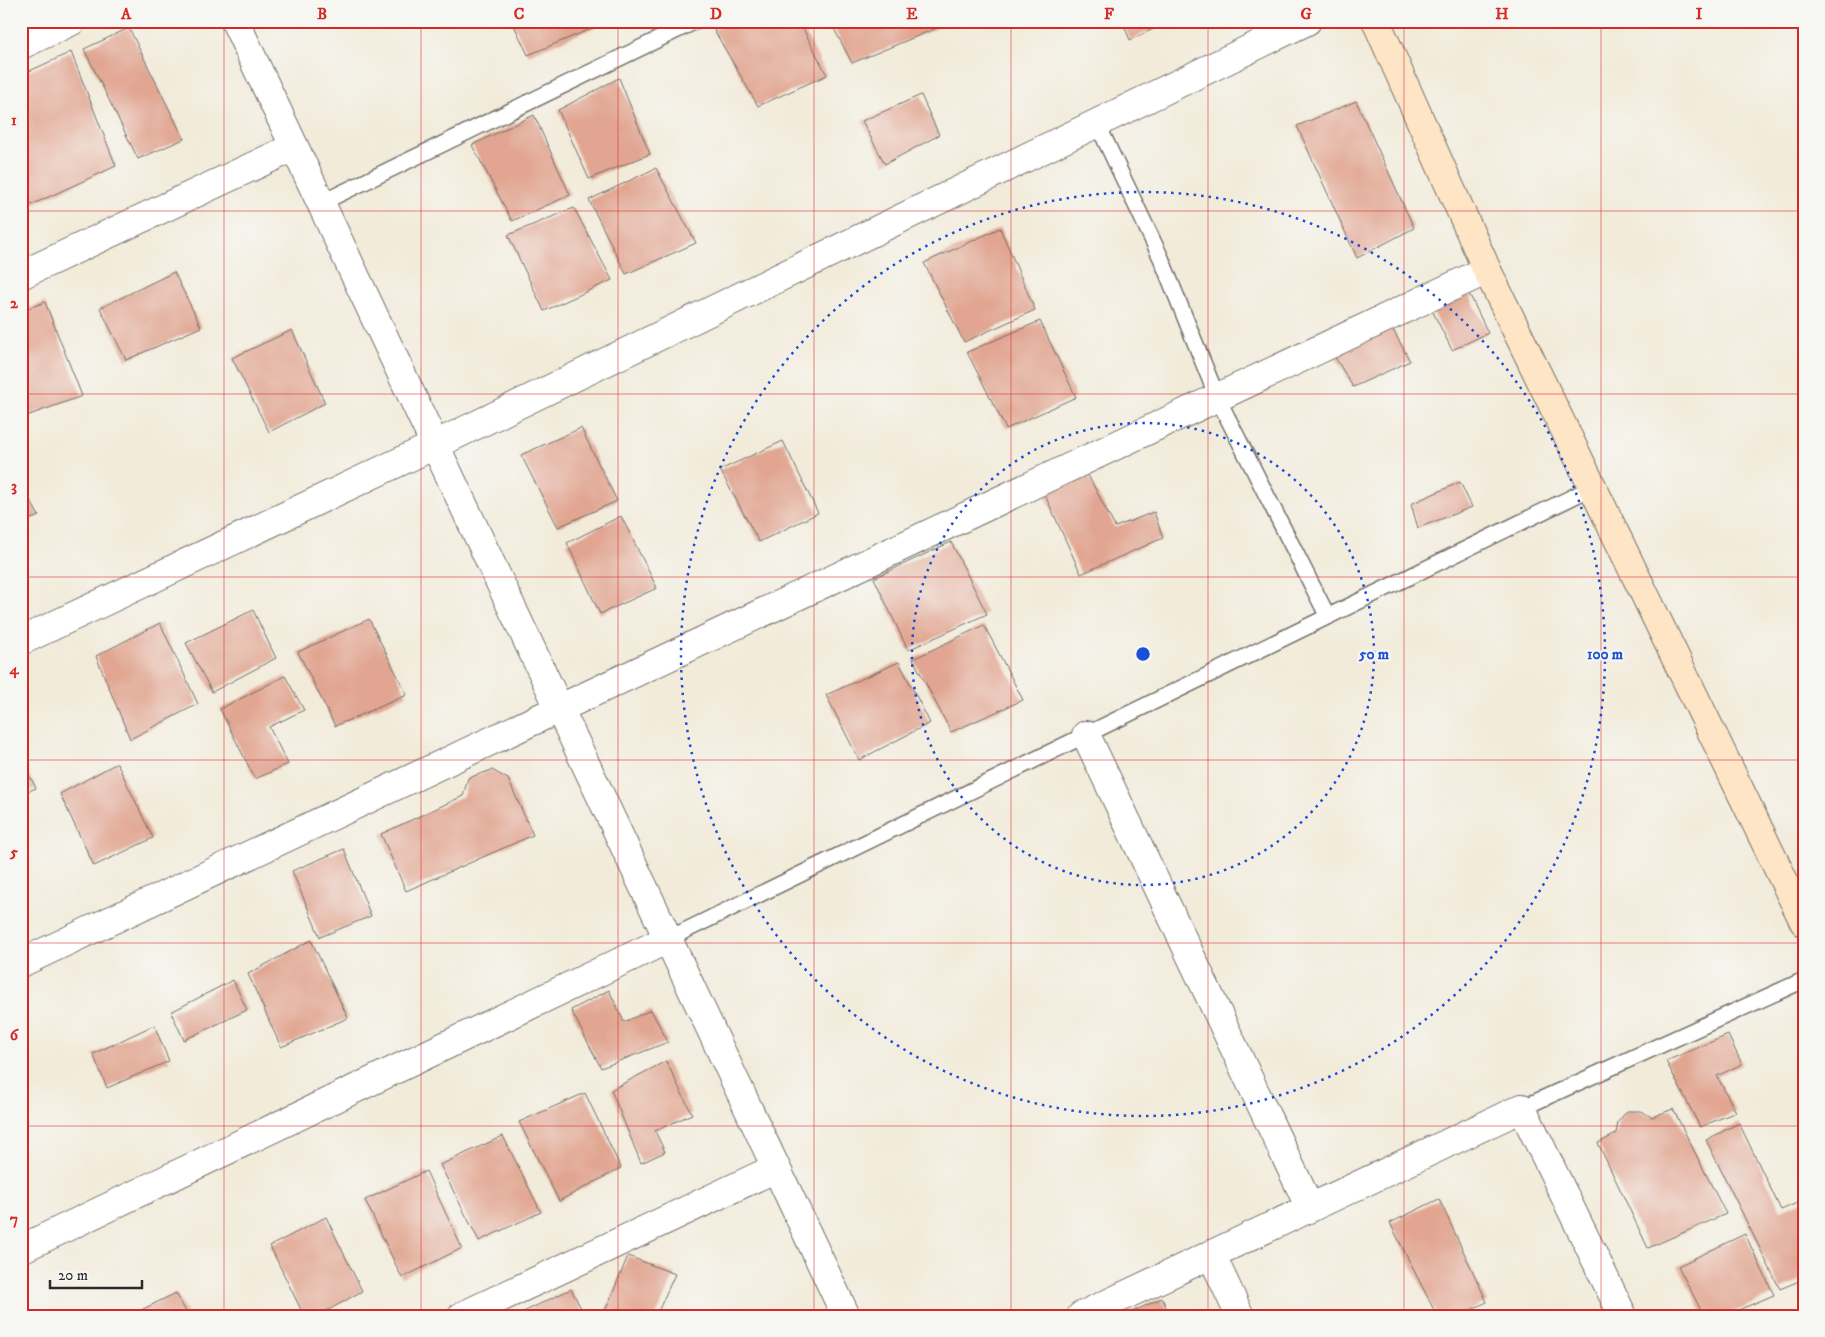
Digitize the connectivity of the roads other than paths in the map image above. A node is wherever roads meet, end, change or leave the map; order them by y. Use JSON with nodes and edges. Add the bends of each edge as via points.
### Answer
{"nodes":[{"id":1,"x":72,"y":21,"type":"edge"},
{"id":2,"x":235,"y":21,"type":"edge"},
{"id":3,"x":696,"y":21,"type":"edge"},
{"id":4,"x":1307,"y":21,"type":"edge"},
{"id":5,"x":1376,"y":21,"type":"edge"},
{"id":6,"x":21,"y":45,"type":"edge"},
{"id":7,"x":1097,"y":123,"type":"junction"},
{"id":8,"x":294,"y":147,"type":"junction"},
{"id":9,"x":321,"y":203,"type":"junction"},
{"id":10,"x":1487,"y":270,"type":"junction"},
{"id":11,"x":21,"y":275,"type":"edge"},
{"id":12,"x":1217,"y":397,"type":"junction"},
{"id":13,"x":435,"y":445,"type":"junction"},
{"id":14,"x":1593,"y":487,"type":"junction"},
{"id":15,"x":1328,"y":617,"type":"junction"},
{"id":16,"x":21,"y":641,"type":"edge"},
{"id":17,"x":559,"y":709,"type":"junction"},
{"id":18,"x":1086,"y":735,"type":"junction"},
{"id":19,"x":1804,"y":922,"type":"edge"},
{"id":20,"x":668,"y":939,"type":"junction"},
{"id":21,"x":21,"y":963,"type":"edge"},
{"id":22,"x":1804,"y":980,"type":"edge"},
{"id":23,"x":1522,"y":1108,"type":"junction"},
{"id":24,"x":776,"y":1168,"type":"junction"},
{"id":25,"x":1310,"y":1208,"type":"junction"},
{"id":26,"x":21,"y":1249,"type":"edge"},
{"id":27,"x":1211,"y":1254,"type":"junction"},
{"id":28,"x":462,"y":1316,"type":"edge"},
{"id":29,"x":846,"y":1316,"type":"edge"},
{"id":30,"x":1081,"y":1316,"type":"edge"},
{"id":31,"x":1240,"y":1316,"type":"edge"},
{"id":32,"x":1623,"y":1316,"type":"edge"}],
"edges":[{"from":1,"to":6,"type":"street"},
{"from":2,"to":8,"type":"street"},
{"from":3,"to":9,"type":"lane"},
{"from":4,"to":7,"type":"street"},
{"from":5,"to":10,"type":"main road"},
{"from":7,"to":12,"type":"lane","via":[[1160,258]]},
{"from":7,"to":13,"type":"street"},
{"from":8,"to":9,"type":"street"},
{"from":8,"to":11,"type":"street"},
{"from":9,"to":13,"type":"street"},
{"from":10,"to":12,"type":"street"},
{"from":10,"to":14,"type":"main road"},
{"from":12,"to":15,"type":"lane"},
{"from":12,"to":17,"type":"street"},
{"from":13,"to":16,"type":"street"},
{"from":13,"to":17,"type":"street"},
{"from":14,"to":15,"type":"lane"},
{"from":14,"to":19,"type":"main road"},
{"from":15,"to":18,"type":"lane"},
{"from":17,"to":20,"type":"street"},
{"from":17,"to":21,"type":"street"},
{"from":18,"to":20,"type":"lane"},
{"from":18,"to":25,"type":"street"},
{"from":20,"to":24,"type":"street"},
{"from":20,"to":26,"type":"street"},
{"from":22,"to":23,"type":"lane"},
{"from":23,"to":25,"type":"street"},
{"from":23,"to":32,"type":"street"},
{"from":24,"to":28,"type":"street"},
{"from":24,"to":29,"type":"street"},
{"from":25,"to":27,"type":"street"},
{"from":27,"to":30,"type":"street"},
{"from":27,"to":31,"type":"street"}]}
